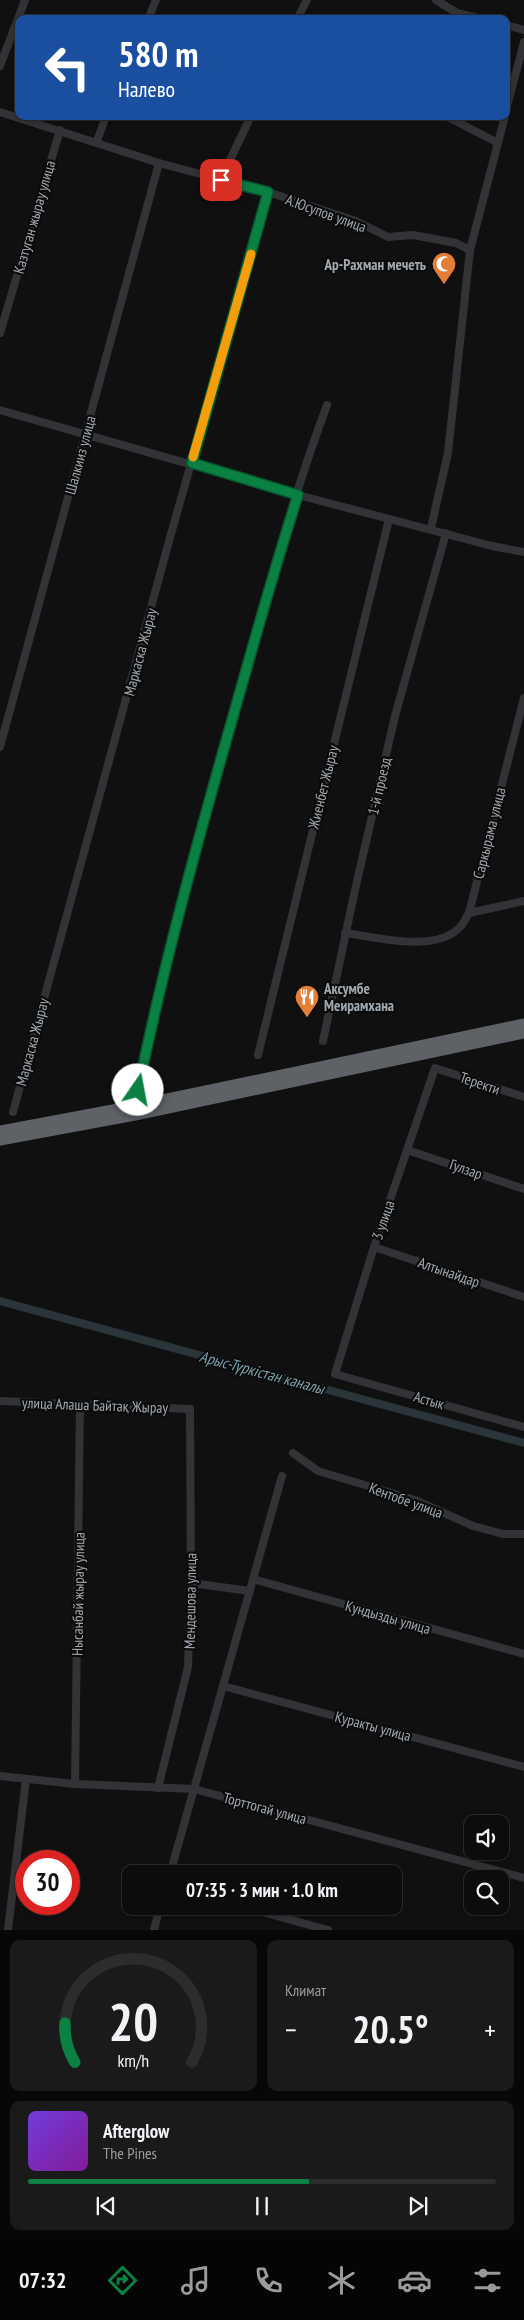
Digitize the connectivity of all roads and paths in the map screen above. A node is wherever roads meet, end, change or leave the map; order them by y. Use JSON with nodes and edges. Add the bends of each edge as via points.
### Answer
{"nodes":[{"id":1,"x":25,"y":0,"type":"edge"},
{"id":2,"x":156,"y":0,"type":"edge"},
{"id":3,"x":307,"y":0,"type":"edge"},
{"id":4,"x":436,"y":0,"type":"edge"},
{"id":5,"x":19,"y":15,"type":"edge"},
{"id":6,"x":150,"y":15,"type":"edge"},
{"id":7,"x":299,"y":15,"type":"edge"},
{"id":8,"x":465,"y":15,"type":"edge"},
{"id":9,"x":15,"y":26,"type":"edge"},
{"id":10,"x":510,"y":26,"type":"edge"},
{"id":11,"x":524,"y":30,"type":"edge"},
{"id":12,"x":524,"y":42,"type":"edge"},
{"id":13,"x":0,"y":66,"type":"edge"},
{"id":14,"x":510,"y":95,"type":"edge"},
{"id":15,"x":0,"y":112,"type":"edge"},
{"id":16,"x":15,"y":116,"type":"edge"},
{"id":17,"x":27,"y":120,"type":"edge"},
{"id":18,"x":105,"y":120,"type":"edge"},
{"id":19,"x":249,"y":120,"type":"edge"},
{"id":20,"x":454,"y":120,"type":"edge"},
{"id":21,"x":504,"y":120,"type":"edge"},
{"id":22,"x":60,"y":130,"type":"junction"},
{"id":23,"x":97,"y":141,"type":"junction"},
{"id":24,"x":498,"y":143,"type":"junction"},
{"id":25,"x":159,"y":163,"type":"junction"},
{"id":26,"x":221,"y":180,"type":"junction"},
{"id":27,"x":268,"y":192,"type":"junction"},
{"id":28,"x":470,"y":250,"type":"junction"},
{"id":29,"x":0,"y":333,"type":"edge"},
{"id":30,"x":327,"y":404,"type":"dead end"},
{"id":31,"x":0,"y":410,"type":"edge"},
{"id":32,"x":87,"y":433,"type":"junction"},
{"id":33,"x":192,"y":463,"type":"junction"},
{"id":34,"x":298,"y":495,"type":"junction"},
{"id":35,"x":389,"y":520,"type":"junction"},
{"id":36,"x":431,"y":528,"type":"junction"},
{"id":37,"x":446,"y":533,"type":"junction"},
{"id":38,"x":524,"y":552,"type":"edge"},
{"id":39,"x":524,"y":698,"type":"edge"},
{"id":40,"x":0,"y":747,"type":"edge"},
{"id":41,"x":524,"y":901,"type":"edge"},
{"id":42,"x":469,"y":913,"type":"junction"},
{"id":43,"x":345,"y":933,"type":"junction"},
{"id":44,"x":524,"y":1024,"type":"edge"},
{"id":45,"x":524,"y":1033,"type":"edge"},
{"id":46,"x":323,"y":1041,"type":"dead end"},
{"id":47,"x":258,"y":1055,"type":"dead end"},
{"id":48,"x":435,"y":1068,"type":"joint"},
{"id":49,"x":138,"y":1090,"type":"dead end"},
{"id":50,"x":524,"y":1098,"type":"edge"},
{"id":51,"x":13,"y":1112,"type":"dead end"},
{"id":52,"x":0,"y":1131,"type":"edge"},
{"id":53,"x":0,"y":1140,"type":"edge"},
{"id":54,"x":408,"y":1150,"type":"junction"},
{"id":55,"x":524,"y":1189,"type":"edge"},
{"id":56,"x":374,"y":1247,"type":"junction"},
{"id":57,"x":524,"y":1298,"type":"edge"},
{"id":58,"x":335,"y":1374,"type":"joint"},
{"id":59,"x":0,"y":1401,"type":"edge"},
{"id":60,"x":80,"y":1404,"type":"junction"},
{"id":61,"x":190,"y":1409,"type":"joint"},
{"id":62,"x":524,"y":1427,"type":"edge"},
{"id":63,"x":293,"y":1453,"type":"dead end"},
{"id":64,"x":282,"y":1476,"type":"dead end"},
{"id":65,"x":524,"y":1534,"type":"edge"},
{"id":66,"x":253,"y":1578,"type":"junction"},
{"id":67,"x":191,"y":1583,"type":"junction"},
{"id":68,"x":250,"y":1591,"type":"junction"},
{"id":69,"x":524,"y":1654,"type":"edge"},
{"id":70,"x":223,"y":1686,"type":"junction"},
{"id":71,"x":524,"y":1767,"type":"edge"},
{"id":72,"x":0,"y":1776,"type":"edge"},
{"id":73,"x":26,"y":1779,"type":"junction"},
{"id":74,"x":75,"y":1784,"type":"junction"},
{"id":75,"x":158,"y":1788,"type":"junction"},
{"id":76,"x":194,"y":1789,"type":"junction"},
{"id":77,"x":173,"y":1865,"type":"edge"},
{"id":78,"x":524,"y":1878,"type":"edge"},
{"id":79,"x":158,"y":1915,"type":"edge"},
{"id":80,"x":274,"y":1915,"type":"edge"},
{"id":81,"x":8,"y":1930,"type":"edge"},
{"id":82,"x":154,"y":1930,"type":"edge"},
{"id":83,"x":328,"y":1930,"type":"edge"}],
"edges":[{"from":1,"to":5,"type":"street"},
{"from":2,"to":6,"type":"street"},
{"from":3,"to":7,"type":"street"},
{"from":4,"to":8,"type":"street"},
{"from":9,"to":13,"type":"street"},
{"from":10,"to":11,"type":"street"},
{"from":12,"to":14,"type":"street"},
{"from":15,"to":16,"type":"street","name":"А.Юсупов улица"},
{"from":17,"to":22,"type":"street","name":"А.Юсупов улица"},
{"from":18,"to":23,"type":"street"},
{"from":19,"to":26,"type":"street"},
{"from":20,"to":24,"type":"street"},
{"from":21,"to":24,"type":"street"},
{"from":22,"to":23,"type":"street","name":"А.Юсупов улица"},
{"from":22,"to":29,"type":"street","name":"Казтуган жырау улица"},
{"from":23,"to":25,"type":"street","name":"А.Юсупов улица"},
{"from":24,"to":28,"type":"street"},
{"from":25,"to":26,"type":"street","name":"А.Юсупов улица"},
{"from":25,"to":32,"type":"street","name":"Шалкииз улица"},
{"from":26,"to":27,"type":"street","name":"А.Юсупов улица"},
{"from":27,"to":28,"type":"street","name":"А.Юсупов улица","via":[[356,221],[388,238],[414,235],[456,243]]},
{"from":27,"to":33,"type":"street","name":"Маркаска Жырау"},
{"from":28,"to":36,"type":"street","via":[[448,453]]},
{"from":30,"to":34,"type":"street","via":[[301,475]]},
{"from":31,"to":32,"type":"street"},
{"from":32,"to":33,"type":"street"},
{"from":32,"to":40,"type":"street","name":"Шалкииз улица"},
{"from":33,"to":34,"type":"street"},
{"from":33,"to":51,"type":"street","name":"Маркаска Жырау"},
{"from":34,"to":35,"type":"street"},
{"from":34,"to":49,"type":"street","via":[[207,809],[160,987]]},
{"from":35,"to":36,"type":"street"},
{"from":35,"to":47,"type":"street","name":"Жиенбет Жырау"},
{"from":36,"to":37,"type":"street"},
{"from":37,"to":38,"type":"street"},
{"from":37,"to":43,"type":"street","name":"1-й проезд","via":[[395,716]]},
{"from":39,"to":42,"type":"street","name":"Саркырама улица"},
{"from":41,"to":42,"type":"street"},
{"from":42,"to":43,"type":"street","via":[[452,933],[415,943]]},
{"from":43,"to":46,"type":"street","name":"1-й проезд"},
{"from":44,"to":52,"type":"highway"},
{"from":45,"to":53,"type":"highway","via":[[135,1115]]},
{"from":48,"to":50,"type":"street","name":"Теректи"},
{"from":48,"to":54,"type":"street","name":"3 улица"},
{"from":54,"to":55,"type":"street","name":"Гулзар"},
{"from":54,"to":56,"type":"street","name":"3 улица"},
{"from":56,"to":57,"type":"street","name":"Алтынайдар"},
{"from":56,"to":58,"type":"street","name":"3 улица"},
{"from":58,"to":62,"type":"street","name":"Астык"},
{"from":59,"to":60,"type":"street","name":"улица Алаша Байтақ Жырау"},
{"from":60,"to":61,"type":"street","name":"улица Алаша Байтақ Жырау"},
{"from":60,"to":74,"type":"street","name":"Нысанбай жырау улица"},
{"from":61,"to":67,"type":"street","name":"Мендешова улица"},
{"from":63,"to":65,"type":"street","name":"Кентобе улица","via":[[318,1471],[415,1500],[473,1526],[503,1534]]},
{"from":64,"to":66,"type":"street"},
{"from":66,"to":68,"type":"street"},
{"from":66,"to":69,"type":"street","name":"Кундызды улица"},
{"from":67,"to":68,"type":"street"},
{"from":67,"to":75,"type":"street","name":"Мендешова улица","via":[[188,1667]]},
{"from":68,"to":70,"type":"street"},
{"from":70,"to":71,"type":"street","name":"Куракты улица"},
{"from":70,"to":76,"type":"street"},
{"from":72,"to":73,"type":"street","name":"Торттогай улица"},
{"from":73,"to":74,"type":"street","name":"Торттогай улица"},
{"from":73,"to":81,"type":"street"},
{"from":74,"to":75,"type":"street","name":"Торттогай улица"},
{"from":75,"to":76,"type":"street","name":"Торттогай улица"},
{"from":76,"to":77,"type":"street"},
{"from":76,"to":78,"type":"street","name":"Торттогай улица"},
{"from":79,"to":82,"type":"street"},
{"from":80,"to":83,"type":"street"}]}
